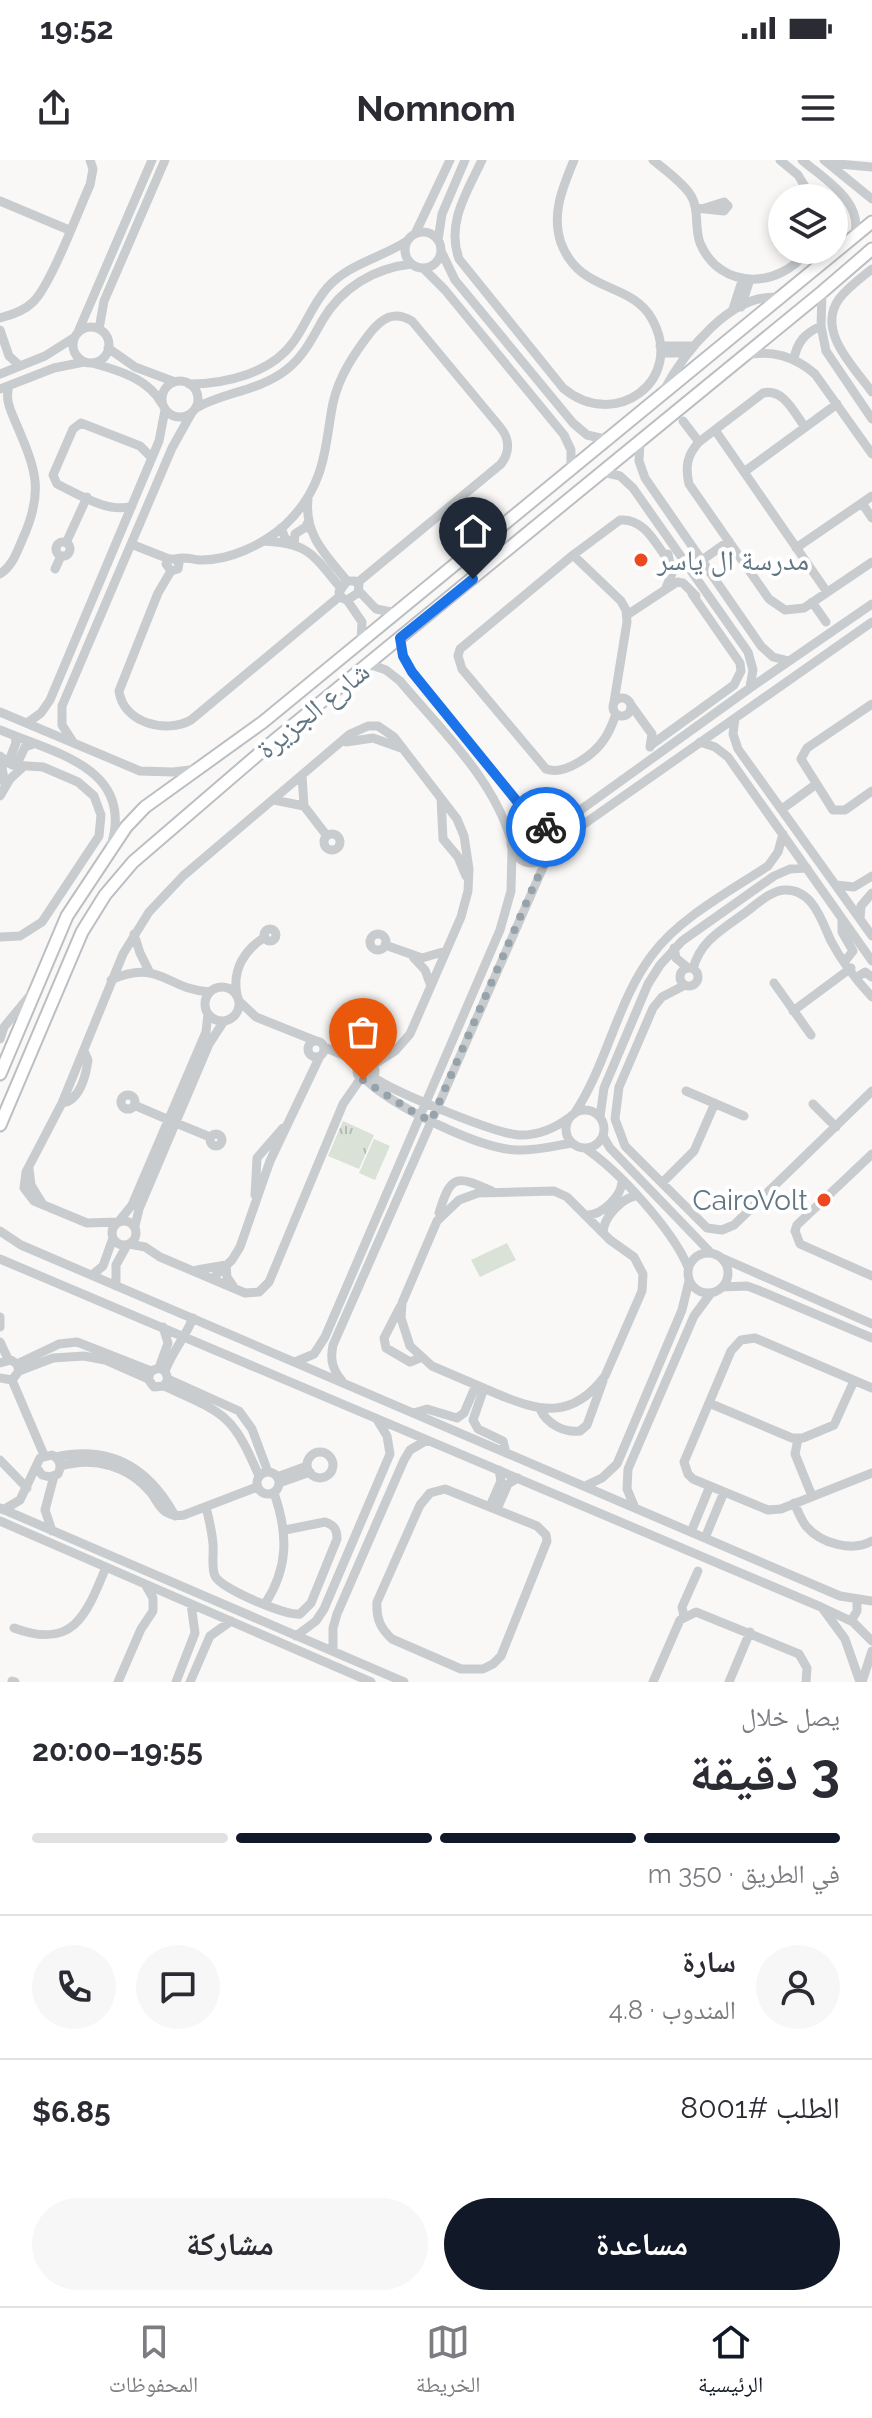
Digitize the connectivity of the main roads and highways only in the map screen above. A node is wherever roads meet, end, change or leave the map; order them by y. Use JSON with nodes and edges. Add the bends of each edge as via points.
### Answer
{"nodes":[{"id":1,"x":872,"y":222,"type":"edge"},
{"id":2,"x":872,"y":249,"type":"edge"},
{"id":3,"x":485,"y":541,"type":"junction"},
{"id":4,"x":466,"y":557,"type":"junction"},
{"id":5,"x":497,"y":559,"type":"junction"},
{"id":6,"x":479,"y":574,"type":"junction"},
{"id":7,"x":50,"y":953,"type":"junction"},
{"id":8,"x":70,"y":960,"type":"junction"},
{"id":9,"x":44,"y":967,"type":"junction"},
{"id":10,"x":64,"y":976,"type":"junction"},
{"id":11,"x":0,"y":1074,"type":"edge"},
{"id":12,"x":0,"y":1125,"type":"edge"}],
"edges":[{"from":1,"to":3,"type":"main road","name":"شارع الجزيرة"},
{"from":2,"to":5,"type":"main road","name":"شارع الجزيرة"},
{"from":3,"to":4,"type":"main road","name":"شارع الجزيرة"},
{"from":3,"to":5,"type":"main road","via":[[487,555]]},
{"from":4,"to":6,"type":"main road","via":[[479,560]]},
{"from":4,"to":7,"type":"main road","name":"شارع الجزيرة","via":[[145,807],[80,893]]},
{"from":5,"to":6,"type":"main road","name":"شارع الجزيرة"},
{"from":6,"to":8,"type":"main road","name":"شارع الجزيرة","via":[[133,862],[93,913]]},
{"from":7,"to":8,"type":"main road"},
{"from":7,"to":9,"type":"main road","name":"شارع الجزيرة"},
{"from":8,"to":10,"type":"main road","name":"شارع الجزيرة"},
{"from":9,"to":10,"type":"main road"},
{"from":9,"to":11,"type":"main road","name":"شارع الجزيرة"},
{"from":10,"to":12,"type":"main road","name":"شارع الجزيرة"}]}
